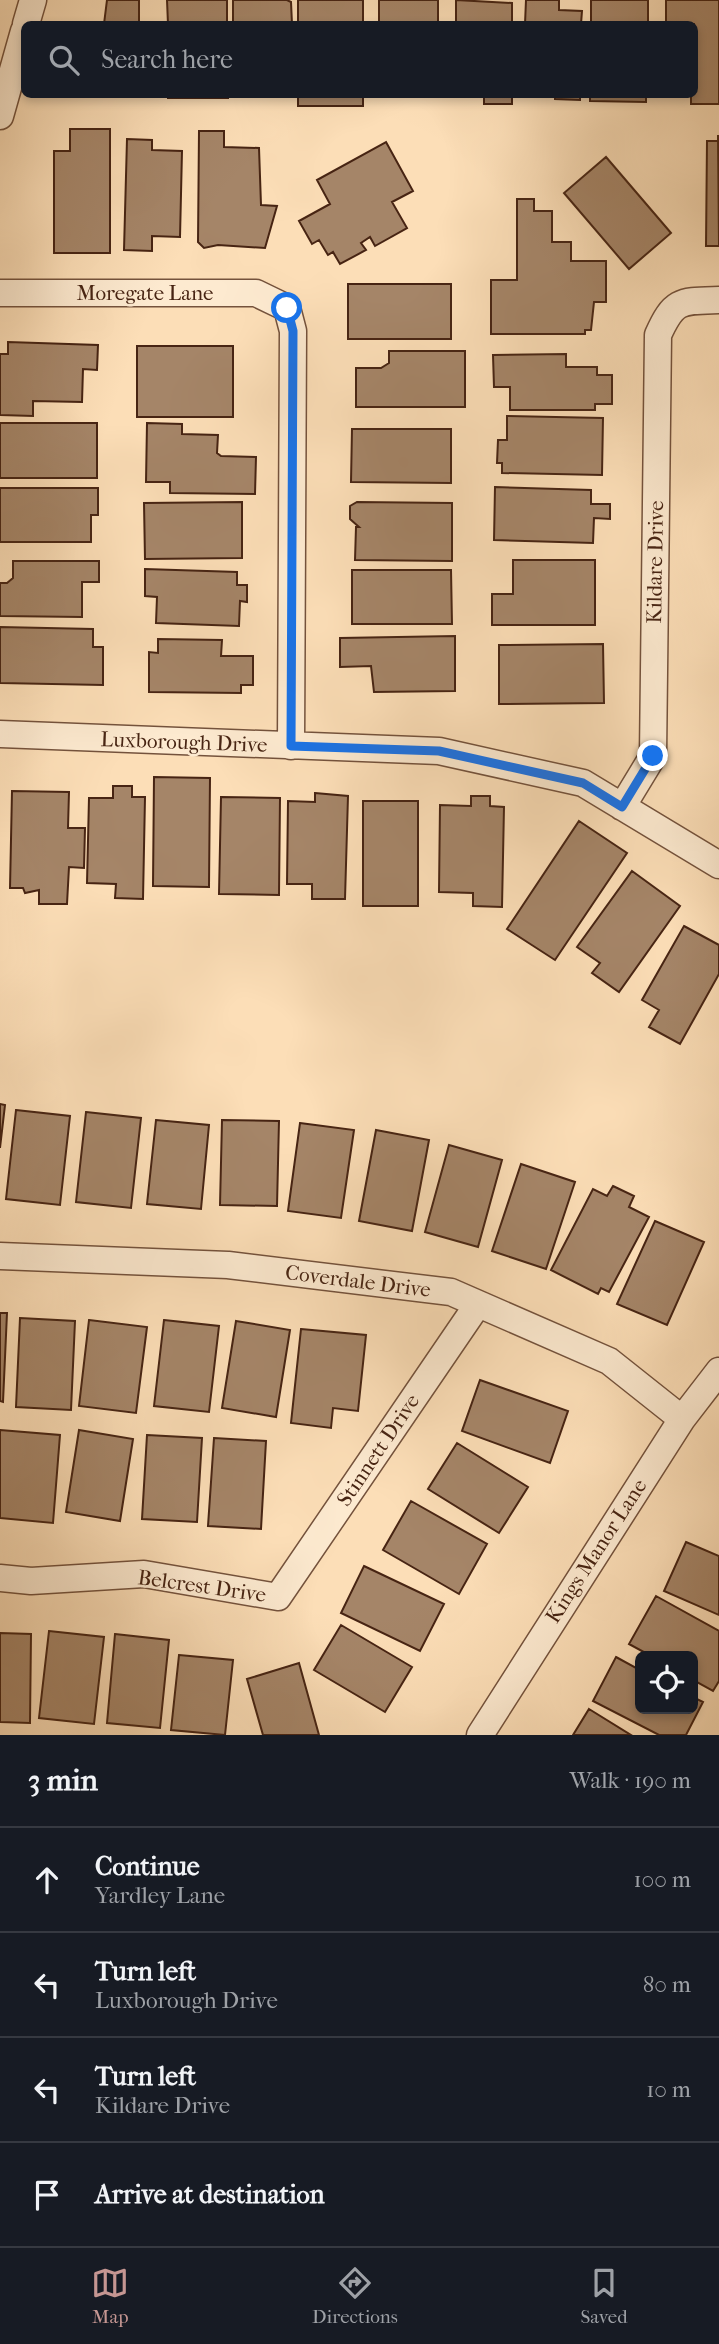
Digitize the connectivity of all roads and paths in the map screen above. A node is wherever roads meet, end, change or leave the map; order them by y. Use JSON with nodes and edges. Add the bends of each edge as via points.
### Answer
{"nodes":[{"id":1,"x":33,"y":0,"type":"edge"},
{"id":2,"x":27,"y":21,"type":"edge"},
{"id":3,"x":21,"y":42,"type":"edge"},
{"id":4,"x":0,"y":116,"type":"edge"},
{"id":5,"x":0,"y":293,"type":"edge"},
{"id":6,"x":719,"y":300,"type":"edge"},
{"id":7,"x":0,"y":734,"type":"edge"},
{"id":8,"x":291,"y":746,"type":"junction"},
{"id":9,"x":622,"y":807,"type":"junction"},
{"id":10,"x":719,"y":865,"type":"edge"},
{"id":11,"x":0,"y":1256,"type":"edge"},
{"id":12,"x":478,"y":1304,"type":"junction"},
{"id":13,"x":719,"y":1371,"type":"edge"},
{"id":14,"x":682,"y":1419,"type":"junction"},
{"id":15,"x":0,"y":1578,"type":"edge"},
{"id":16,"x":278,"y":1597,"type":"joint"},
{"id":17,"x":480,"y":1735,"type":"edge"}],
"edges":[{"from":1,"to":2,"type":"street"},
{"from":3,"to":4,"type":"street"},
{"from":5,"to":8,"type":"street","name":"Moregate Lane","via":[[256,293],[287,308],[293,331]]},
{"from":6,"to":9,"type":"street","name":"Kildare Drive","via":[[684,300],[669,312],[658,335],[653,756]]},
{"from":7,"to":8,"type":"street","name":"Luxborough Drive"},
{"from":8,"to":9,"type":"street","name":"Luxborough Drive","via":[[439,751],[583,783]]},
{"from":9,"to":10,"type":"street","name":"Luxborough Drive"},
{"from":11,"to":12,"type":"street","name":"Coverdale Drive","via":[[228,1265],[451,1292]]},
{"from":12,"to":14,"type":"street","name":"Coverdale Drive","via":[[608,1361]]},
{"from":12,"to":16,"type":"street","name":"Stinnett Drive"},
{"from":13,"to":14,"type":"street","name":"Kings Manor Lane"},
{"from":14,"to":17,"type":"street","name":"Kings Manor Lane"},
{"from":15,"to":16,"type":"street","name":"Belcrest Drive","via":[[32,1581],[144,1574]]}]}
